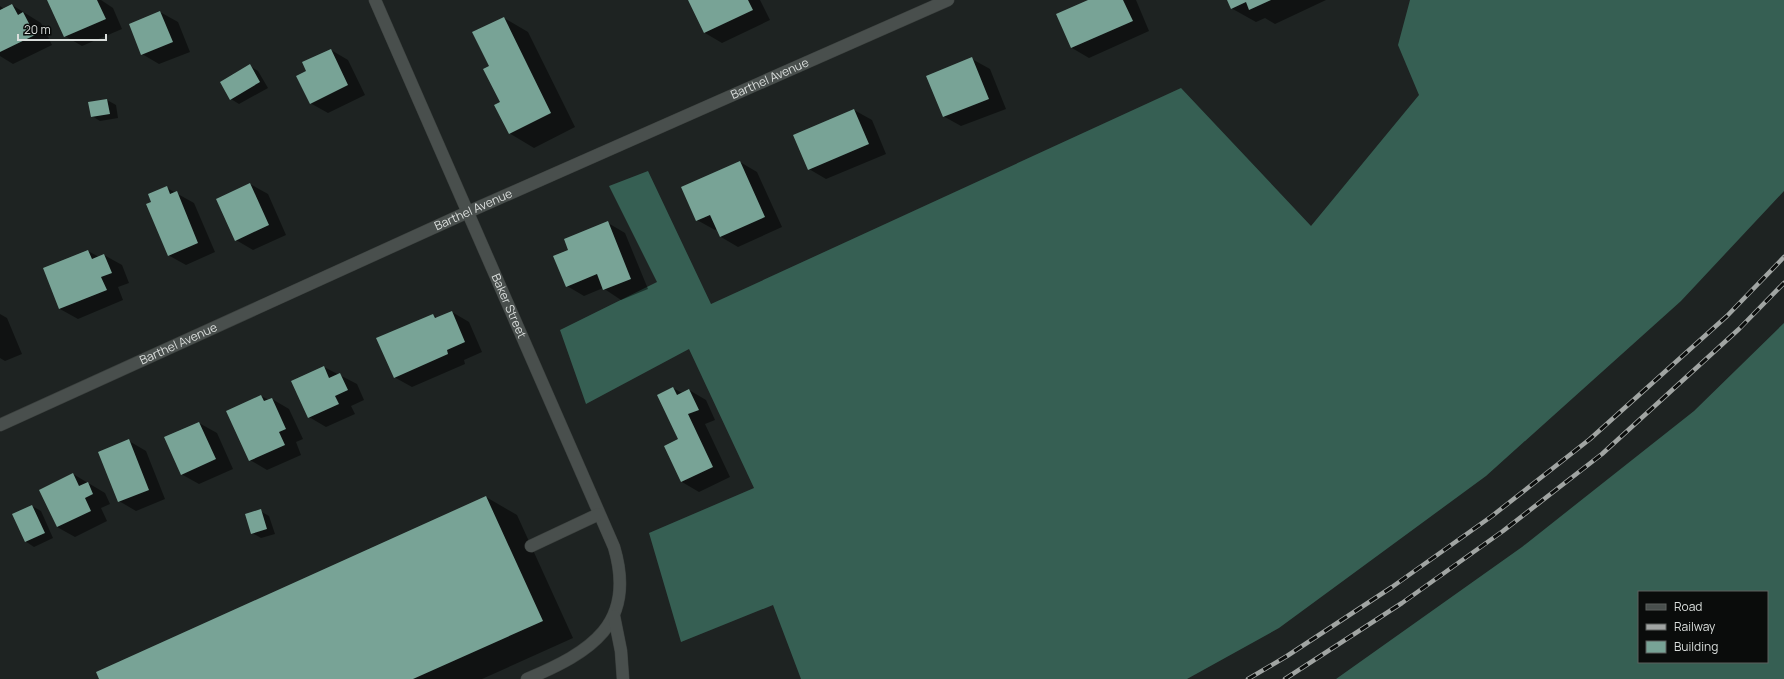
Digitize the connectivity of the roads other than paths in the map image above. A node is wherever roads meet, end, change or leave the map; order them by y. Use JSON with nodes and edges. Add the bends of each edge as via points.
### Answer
{"nodes":[{"id":1,"x":375,"y":0,"type":"edge"},
{"id":2,"x":948,"y":0,"type":"edge"},
{"id":3,"x":468,"y":212,"type":"junction"},
{"id":4,"x":0,"y":425,"type":"edge"},
{"id":5,"x":599,"y":514,"type":"junction"},
{"id":6,"x":531,"y":546,"type":"dead end"},
{"id":7,"x":614,"y":616,"type":"junction"},
{"id":8,"x":528,"y":679,"type":"edge"},
{"id":9,"x":623,"y":679,"type":"edge"}],
"edges":[{"from":1,"to":3,"type":"street","name":"Baker Street"},
{"from":2,"to":3,"type":"street","name":"Barthel Avenue"},
{"from":3,"to":4,"type":"street","name":"Barthel Avenue"},
{"from":3,"to":5,"type":"street","name":"Baker Street"},
{"from":5,"to":6,"type":"street"},
{"from":5,"to":7,"type":"street","name":"Baker Street","via":[[614,546],[620,570],[619,602]]},
{"from":7,"to":8,"type":"street","via":[[608,627],[575,656]]},
{"from":7,"to":9,"type":"street"}]}
